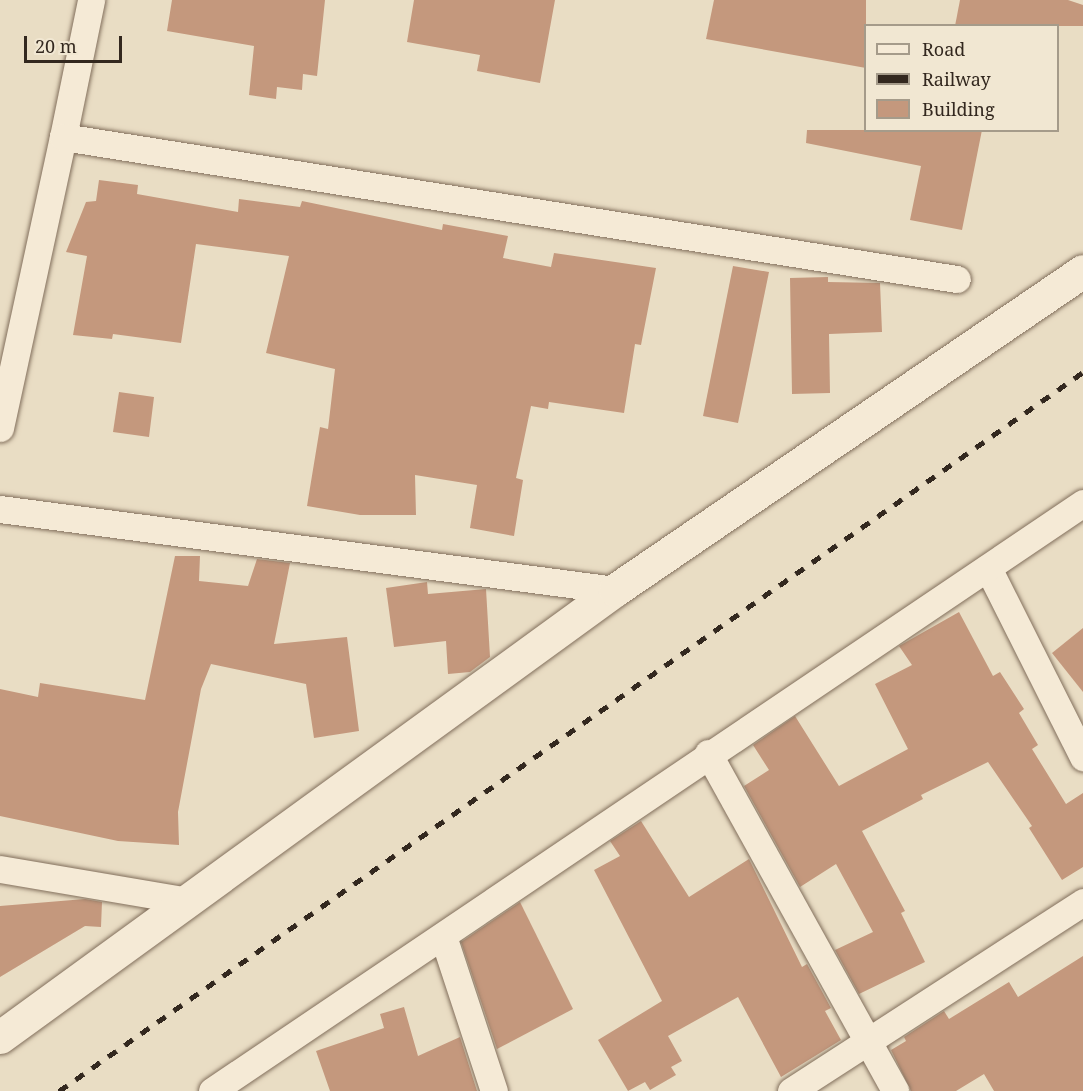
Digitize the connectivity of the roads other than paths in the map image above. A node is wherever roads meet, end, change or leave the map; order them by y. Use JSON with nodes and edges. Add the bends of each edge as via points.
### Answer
{"nodes":[{"id":1,"x":91,"y":0,"type":"edge"},
{"id":2,"x":63,"y":137,"type":"junction"},
{"id":3,"x":1083,"y":271,"type":"edge"},
{"id":4,"x":957,"y":279,"type":"dead end"},
{"id":5,"x":0,"y":428,"type":"edge"},
{"id":6,"x":1083,"y":503,"type":"edge"},
{"id":7,"x":0,"y":509,"type":"edge"},
{"id":8,"x":988,"y":568,"type":"junction"},
{"id":9,"x":615,"y":590,"type":"junction"},
{"id":10,"x":708,"y":753,"type":"junction"},
{"id":11,"x":1083,"y":757,"type":"edge"},
{"id":12,"x":0,"y":869,"type":"edge"},
{"id":13,"x":190,"y":902,"type":"junction"},
{"id":14,"x":1083,"y":902,"type":"edge"},
{"id":15,"x":443,"y":936,"type":"junction"},
{"id":16,"x":0,"y":1037,"type":"edge"},
{"id":17,"x":866,"y":1040,"type":"junction"},
{"id":18,"x":212,"y":1091,"type":"edge"},
{"id":19,"x":494,"y":1091,"type":"edge"},
{"id":20,"x":791,"y":1091,"type":"edge"},
{"id":21,"x":895,"y":1091,"type":"edge"}],
"edges":[{"from":1,"to":2,"type":"street"},
{"from":2,"to":4,"type":"street"},
{"from":2,"to":5,"type":"street"},
{"from":3,"to":9,"type":"main road"},
{"from":6,"to":8,"type":"street"},
{"from":7,"to":9,"type":"street"},
{"from":8,"to":10,"type":"street"},
{"from":8,"to":11,"type":"street"},
{"from":9,"to":13,"type":"main road"},
{"from":10,"to":15,"type":"street"},
{"from":10,"to":17,"type":"street"},
{"from":12,"to":13,"type":"street"},
{"from":13,"to":16,"type":"main road"},
{"from":14,"to":17,"type":"street"},
{"from":15,"to":18,"type":"street"},
{"from":15,"to":19,"type":"street"},
{"from":17,"to":20,"type":"street"},
{"from":17,"to":21,"type":"street"}]}
